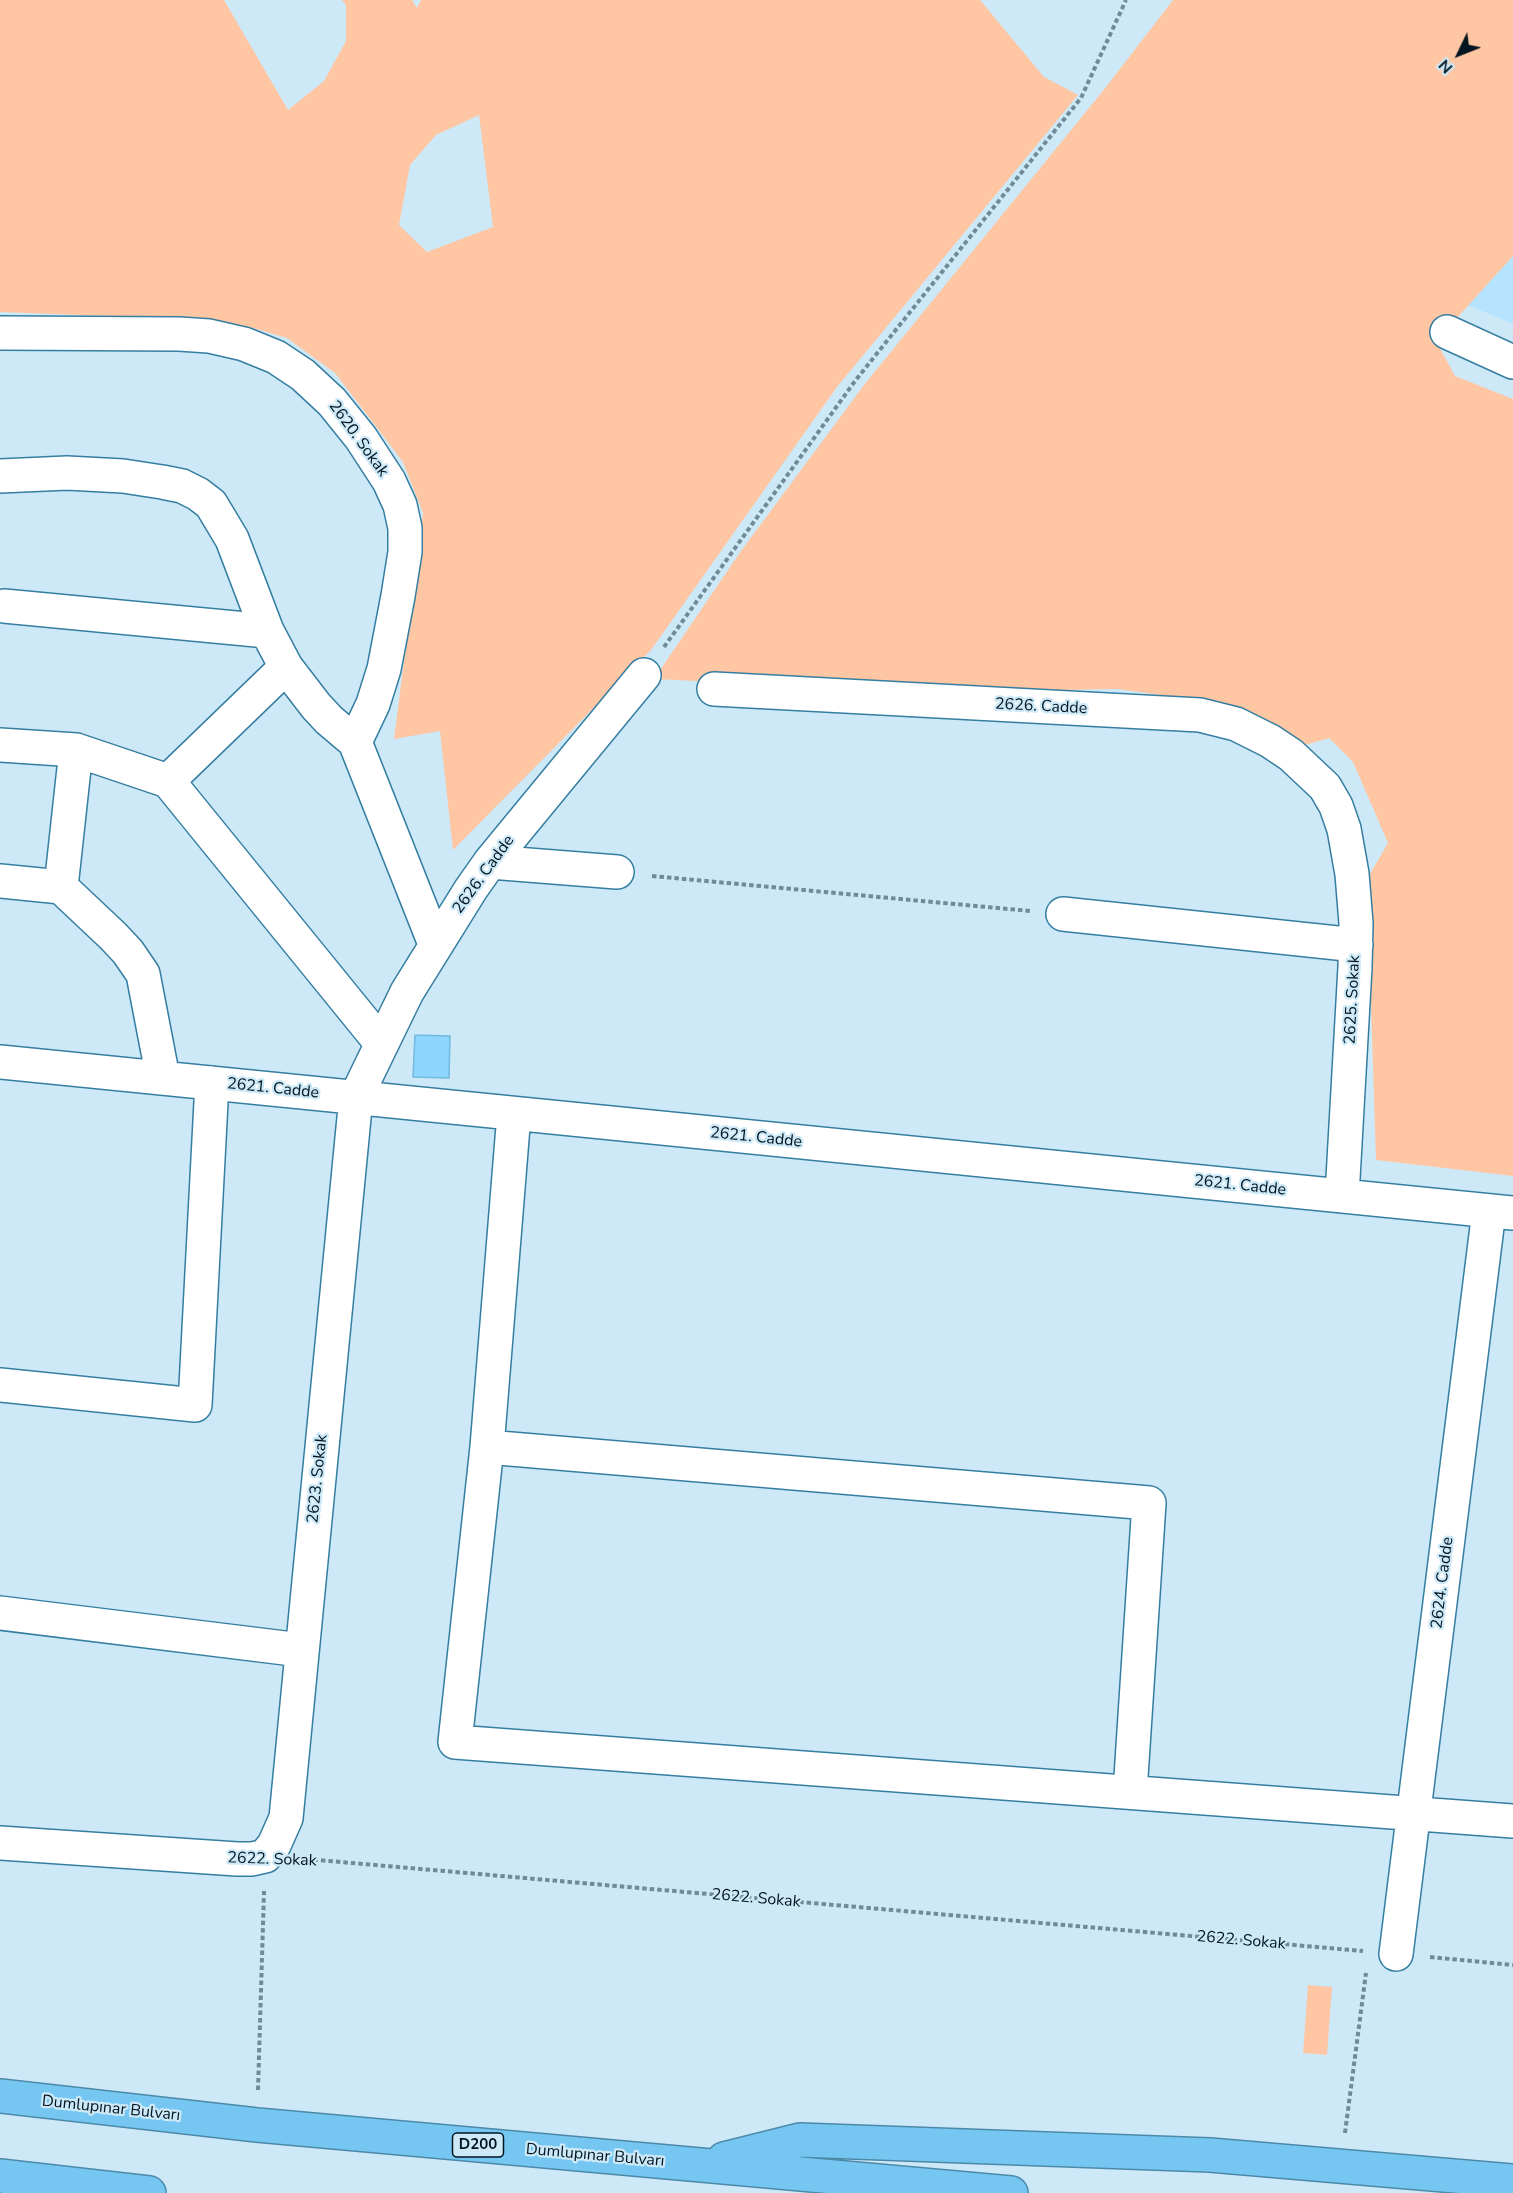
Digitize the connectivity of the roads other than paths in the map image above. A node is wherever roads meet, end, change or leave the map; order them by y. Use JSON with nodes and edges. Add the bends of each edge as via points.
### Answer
{"nodes":[{"id":1,"x":1447,"y":332,"type":"dead end"},
{"id":2,"x":0,"y":333,"type":"edge"},
{"id":3,"x":1513,"y":362,"type":"edge"},
{"id":4,"x":0,"y":477,"type":"edge"},
{"id":5,"x":4,"y":606,"type":"dead end"},
{"id":6,"x":267,"y":631,"type":"junction"},
{"id":7,"x":285,"y":667,"type":"junction"},
{"id":8,"x":644,"y":675,"type":"road end"},
{"id":9,"x":714,"y":689,"type":"dead end"},
{"id":10,"x":355,"y":742,"type":"junction"},
{"id":11,"x":0,"y":745,"type":"edge"},
{"id":12,"x":76,"y":750,"type":"junction"},
{"id":13,"x":168,"y":781,"type":"junction"},
{"id":14,"x":1336,"y":806,"type":"joint"},
{"id":15,"x":490,"y":862,"type":"junction"},
{"id":16,"x":617,"y":872,"type":"road end"},
{"id":17,"x":0,"y":881,"type":"edge"},
{"id":18,"x":61,"y":887,"type":"junction"},
{"id":19,"x":1063,"y":914,"type":"road end"},
{"id":20,"x":435,"y":944,"type":"junction"},
{"id":21,"x":1356,"y":945,"type":"junction"},
{"id":22,"x":381,"y":1043,"type":"junction"},
{"id":23,"x":0,"y":1062,"type":"edge"},
{"id":24,"x":163,"y":1078,"type":"junction"},
{"id":25,"x":212,"y":1083,"type":"junction"},
{"id":26,"x":356,"y":1097,"type":"junction"},
{"id":27,"x":514,"y":1114,"type":"junction"},
{"id":28,"x":1342,"y":1196,"type":"junction"},
{"id":29,"x":1501,"y":1212,"type":"edge"},
{"id":30,"x":0,"y":1385,"type":"edge"},
{"id":31,"x":487,"y":1447,"type":"junction"},
{"id":32,"x":0,"y":1613,"type":"edge"},
{"id":33,"x":301,"y":1650,"type":"junction"},
{"id":34,"x":1130,"y":1792,"type":"junction"},
{"id":35,"x":1414,"y":1812,"type":"junction"},
{"id":36,"x":1513,"y":1821,"type":"edge"},
{"id":37,"x":0,"y":1843,"type":"edge"},
{"id":38,"x":265,"y":1856,"type":"joint"},
{"id":39,"x":1383,"y":1953,"type":"road end"},
{"id":40,"x":0,"y":2096,"type":"edge"},
{"id":41,"x":699,"y":2165,"type":"junction"},
{"id":42,"x":0,"y":2176,"type":"edge"},
{"id":43,"x":1513,"y":2181,"type":"edge"},
{"id":44,"x":149,"y":2193,"type":"edge"},
{"id":45,"x":1011,"y":2193,"type":"edge"}],
"edges":[{"from":1,"to":3,"type":"street"},
{"from":2,"to":10,"type":"street","name":"2620. Sokak","via":[[179,334],[244,344],[276,357],[303,375],[347,419],[389,481],[405,528],[405,552],[384,669]]},
{"from":4,"to":6,"type":"street","via":[[103,474],[182,486],[198,494],[211,504],[232,539]]},
{"from":5,"to":6,"type":"street"},
{"from":6,"to":7,"type":"street"},
{"from":7,"to":10,"type":"street","via":[[322,713]]},
{"from":7,"to":13,"type":"street"},
{"from":8,"to":15,"type":"street","name":"2626. Cadde"},
{"from":9,"to":14,"type":"street","name":"2626. Cadde","via":[[1218,719],[1254,732],[1291,755],[1325,787]]},
{"from":10,"to":20,"type":"street"},
{"from":11,"to":12,"type":"street"},
{"from":12,"to":13,"type":"street"},
{"from":12,"to":18,"type":"street"},
{"from":13,"to":22,"type":"street"},
{"from":14,"to":21,"type":"street","name":"2625. Sokak","via":[[1351,864]]},
{"from":15,"to":16,"type":"street"},
{"from":15,"to":20,"type":"street","name":"2626. Cadde"},
{"from":17,"to":18,"type":"street"},
{"from":18,"to":24,"type":"street","via":[[113,936],[142,974]]},
{"from":19,"to":21,"type":"street"},
{"from":20,"to":22,"type":"street","name":"2626. Cadde"},
{"from":21,"to":28,"type":"street","name":"2625. Sokak"},
{"from":22,"to":26,"type":"street","name":"2626. Cadde"},
{"from":23,"to":24,"type":"street","name":"2621. Cadde"},
{"from":24,"to":25,"type":"street","name":"2621. Cadde"},
{"from":25,"to":26,"type":"street","name":"2621. Cadde"},
{"from":25,"to":30,"type":"street","via":[[195,1405]]},
{"from":26,"to":27,"type":"street","name":"2621. Cadde"},
{"from":26,"to":33,"type":"street","name":"2623. Sokak"},
{"from":27,"to":28,"type":"street","name":"2621. Cadde"},
{"from":27,"to":31,"type":"street"},
{"from":28,"to":29,"type":"street","name":"2621. Cadde"},
{"from":29,"to":35,"type":"street","name":"2624. Cadde"},
{"from":31,"to":34,"type":"street","via":[[1149,1503]]},
{"from":31,"to":34,"type":"street","via":[[455,1742]]},
{"from":32,"to":33,"type":"street"},
{"from":33,"to":38,"type":"street","name":"2623. Sokak","via":[[286,1818]]},
{"from":34,"to":35,"type":"street"},
{"from":35,"to":36,"type":"street"},
{"from":35,"to":39,"type":"street","name":"2624. Cadde"},
{"from":37,"to":38,"type":"street","name":"2622. Sokak","via":[[237,1859]]},
{"from":40,"to":41,"type":"highway","name":"Dumlupınar Bulvarı","number":"D200","via":[[256,2125]]},
{"from":41,"to":43,"type":"highway","via":[[800,2140],[1210,2155]]},
{"from":41,"to":45,"type":"highway","name":"Dumlupınar Bulvarı","number":"D200"},
{"from":42,"to":44,"type":"highway"}]}
